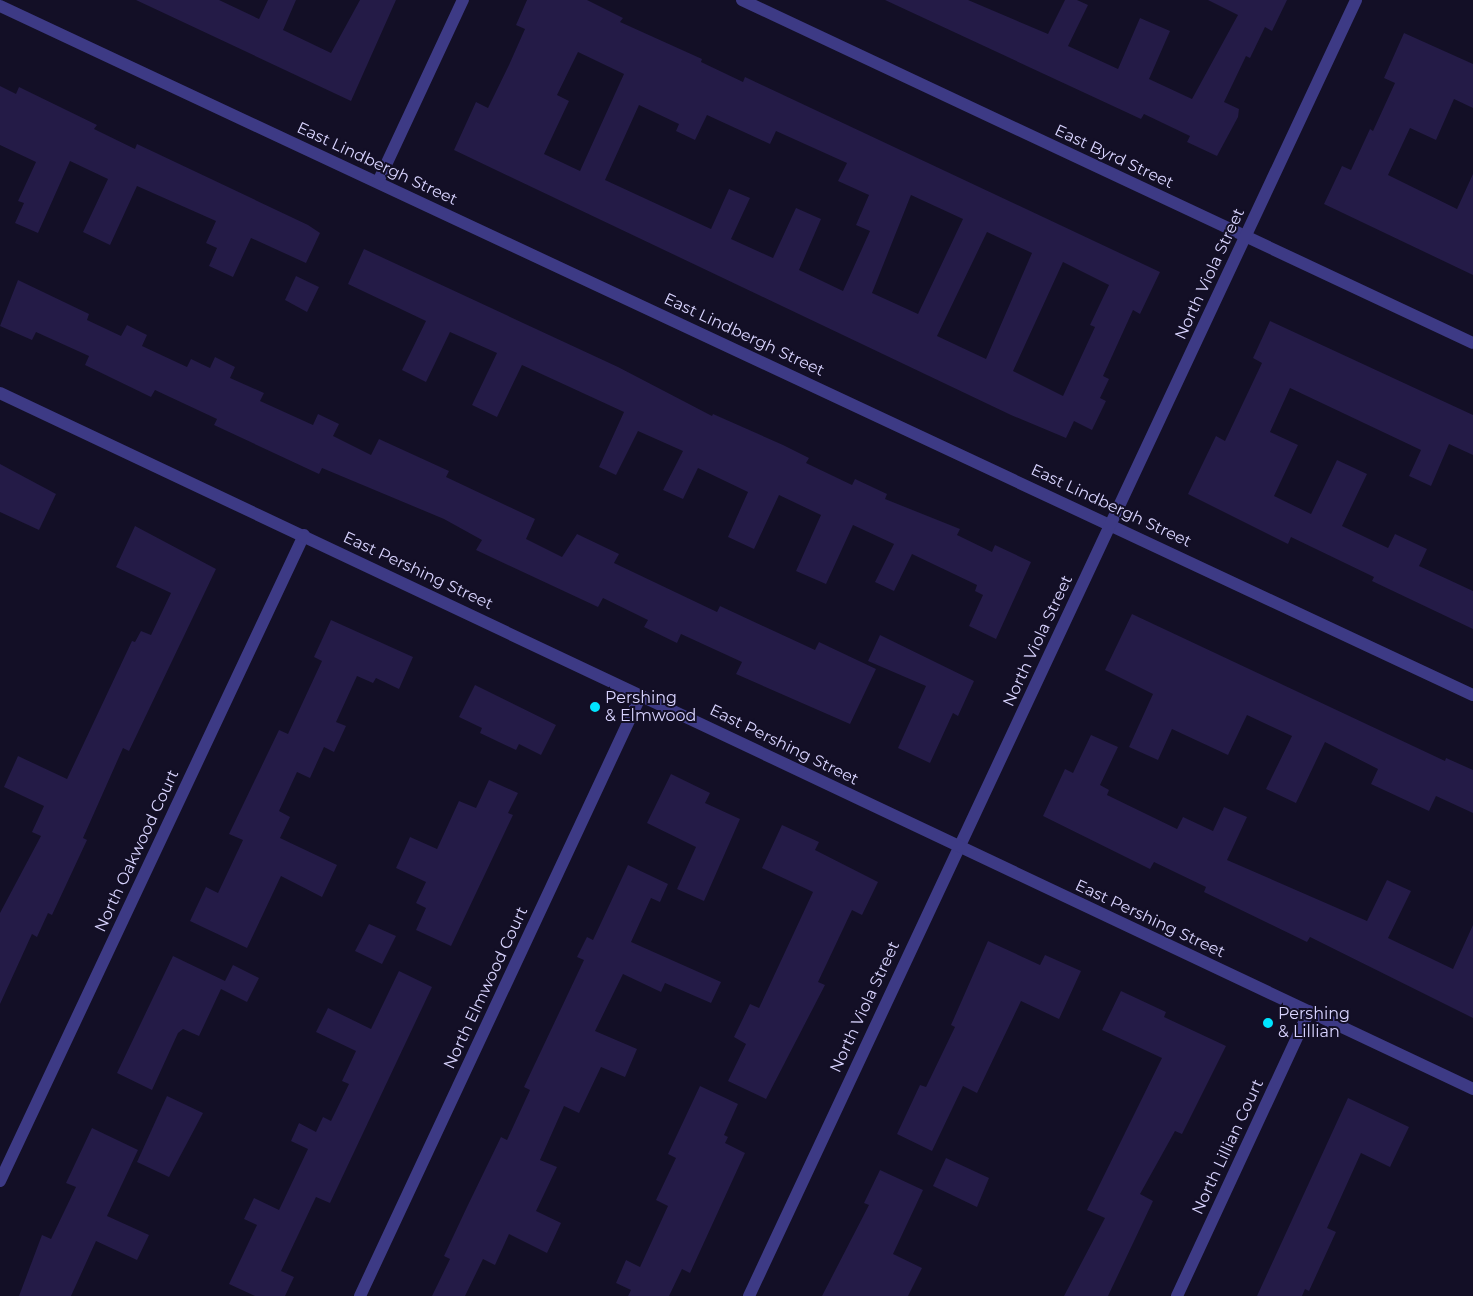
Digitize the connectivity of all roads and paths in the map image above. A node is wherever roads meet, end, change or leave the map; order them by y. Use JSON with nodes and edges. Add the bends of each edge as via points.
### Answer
{"nodes":[{"id":1,"x":463,"y":0,"type":"edge"},
{"id":2,"x":742,"y":0,"type":"edge"},
{"id":3,"x":1356,"y":0,"type":"edge"},
{"id":4,"x":0,"y":6,"type":"edge"},
{"id":5,"x":378,"y":182,"type":"junction"},
{"id":6,"x":1246,"y":236,"type":"junction"},
{"id":7,"x":1473,"y":343,"type":"edge"},
{"id":8,"x":0,"y":393,"type":"edge"},
{"id":9,"x":1111,"y":524,"type":"junction"},
{"id":10,"x":304,"y":535,"type":"junction"},
{"id":11,"x":641,"y":695,"type":"junction"},
{"id":12,"x":1473,"y":695,"type":"edge"},
{"id":13,"x":960,"y":847,"type":"junction"},
{"id":14,"x":1308,"y":1012,"type":"junction"},
{"id":15,"x":1473,"y":1089,"type":"edge"},
{"id":16,"x":0,"y":1181,"type":"edge"},
{"id":17,"x":360,"y":1296,"type":"edge"},
{"id":18,"x":749,"y":1296,"type":"edge"},
{"id":19,"x":1177,"y":1296,"type":"edge"}],
"edges":[{"from":1,"to":5,"type":"street"},
{"from":2,"to":6,"type":"street","name":"East Byrd Street"},
{"from":3,"to":6,"type":"street","name":"North Viola Street"},
{"from":4,"to":5,"type":"street","name":"East Lindbergh Street"},
{"from":5,"to":9,"type":"street","name":"East Lindbergh Street"},
{"from":6,"to":7,"type":"street","name":"East Byrd Street"},
{"from":6,"to":9,"type":"street","name":"North Viola Street"},
{"from":8,"to":10,"type":"street","name":"East Pershing Street"},
{"from":9,"to":12,"type":"street","name":"East Lindbergh Street"},
{"from":9,"to":13,"type":"street","name":"North Viola Street"},
{"from":10,"to":11,"type":"street","name":"East Pershing Street"},
{"from":10,"to":16,"type":"street","name":"North Oakwood Court"},
{"from":11,"to":13,"type":"street","name":"East Pershing Street"},
{"from":11,"to":17,"type":"street","name":"North Elmwood Court"},
{"from":13,"to":14,"type":"street","name":"East Pershing Street"},
{"from":13,"to":18,"type":"street","name":"North Viola Street"},
{"from":14,"to":15,"type":"street","name":"East Pershing Street"},
{"from":14,"to":19,"type":"street","name":"North Lillian Court"}]}
